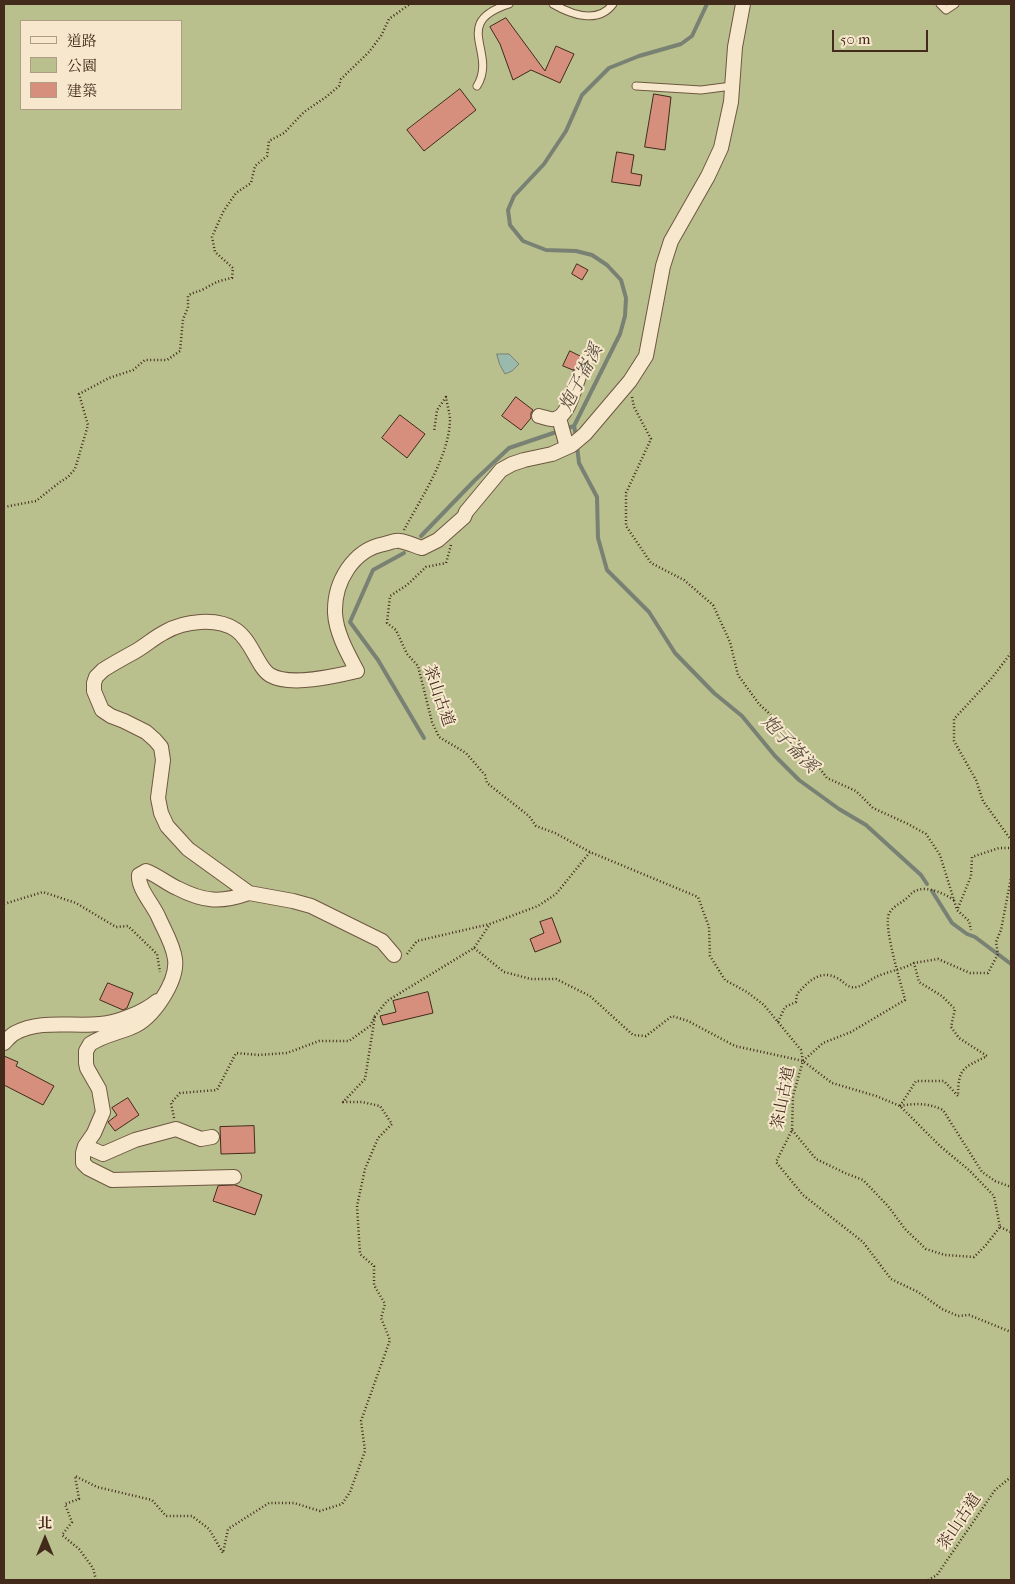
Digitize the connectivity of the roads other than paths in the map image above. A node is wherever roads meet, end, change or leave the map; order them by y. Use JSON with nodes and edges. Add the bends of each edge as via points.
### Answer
{"nodes":[{"id":1,"x":509,"y":4,"type":"edge"},
{"id":2,"x":553,"y":4,"type":"edge"},
{"id":3,"x":613,"y":4,"type":"edge"},
{"id":4,"x":743,"y":4,"type":"edge"},
{"id":5,"x":940,"y":4,"type":"edge"},
{"id":6,"x":955,"y":4,"type":"edge"},
{"id":7,"x":477,"y":86,"type":"dead end"},
{"id":8,"x":636,"y":86,"type":"dead end"},
{"id":9,"x":732,"y":86,"type":"junction"},
{"id":10,"x":579,"y":376,"type":"dead end"},
{"id":11,"x":539,"y":416,"type":"dead end"},
{"id":12,"x":559,"y":418,"type":"junction"},
{"id":13,"x":568,"y":443,"type":"junction"},
{"id":14,"x":249,"y":893,"type":"junction"},
{"id":15,"x":394,"y":955,"type":"road end"},
{"id":16,"x":164,"y":996,"type":"junction"},
{"id":17,"x":4,"y":1043,"type":"edge"},
{"id":18,"x":212,"y":1137,"type":"dead end"},
{"id":19,"x":85,"y":1146,"type":"junction"},
{"id":20,"x":234,"y":1177,"type":"dead end"}],
"edges":[{"from":1,"to":7,"type":"lane","via":[[488,13],[478,27],[483,64]]},
{"from":2,"to":3,"type":"lane","via":[[573,14],[591,17],[601,14]]},
{"from":4,"to":9,"type":"street"},
{"from":5,"to":6,"type":"lane","via":[[946,10]]},
{"from":8,"to":9,"type":"lane","via":[[701,90]]},
{"from":9,"to":13,"type":"street","via":[[721,148],[671,241],[663,266],[646,356],[630,381],[585,434]]},
{"from":10,"to":12,"type":"street","via":[[567,408]]},
{"from":11,"to":12,"type":"street","via":[[553,420]]},
{"from":12,"to":13,"type":"street"},
{"from":13,"to":14,"type":"street","via":[[552,454],[501,470],[464,517],[438,540],[422,548],[399,540],[374,546],[353,560],[338,586],[335,615],[357,671],[323,679],[272,677],[252,647],[235,630],[207,622],[166,631],[96,677],[94,691],[102,710],[146,732],[161,747],[163,760],[158,798],[160,813],[167,826],[188,849]]},
{"from":14,"to":15,"type":"street","via":[[310,906],[382,941]]},
{"from":14,"to":16,"type":"street","via":[[228,900],[206,899],[177,888],[146,870],[139,875],[139,882],[156,911],[175,959],[174,975]]},
{"from":16,"to":17,"type":"street","via":[[119,1020],[35,1027],[15,1033]]},
{"from":16,"to":19,"type":"street","via":[[152,1014],[136,1025],[110,1033],[90,1044],[86,1051],[87,1068],[100,1089],[103,1112]]},
{"from":18,"to":19,"type":"street","via":[[201,1139],[176,1129],[135,1140],[103,1154]]},
{"from":19,"to":20,"type":"street","via":[[83,1163],[112,1180]]}]}
